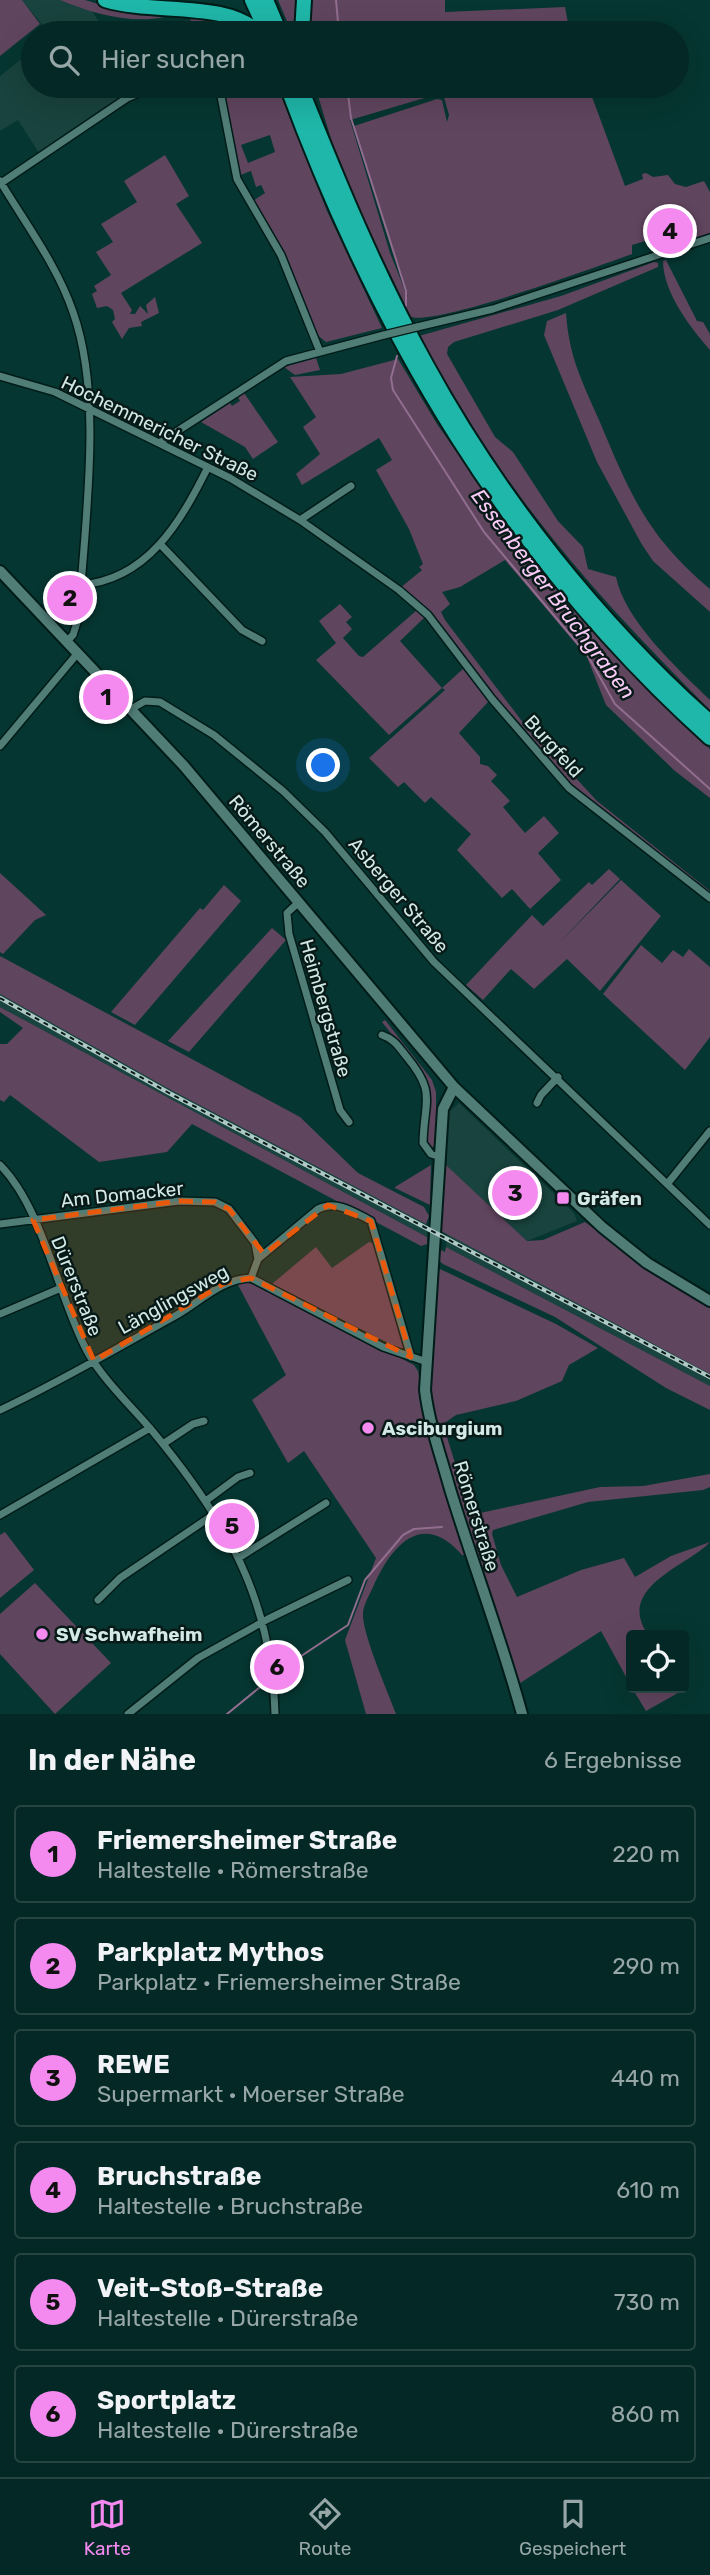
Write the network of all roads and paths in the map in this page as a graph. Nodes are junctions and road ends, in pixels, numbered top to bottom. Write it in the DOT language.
graph roads {
  1 [pos="105,0"];
  2 [pos="252,0"];
  3 [pos="266,0"];
  4 [pos="304,0"];
  5 [pos="247,21"];
  6 [pos="262,21"];
  7 [pos="275,21"];
  8 [pos="303,21"];
  9 [pos="127,98"];
  10 [pos="221,98"];
  11 [pos="292,98"];
  12 [pos="305,98"];
  13 [pos="313,98"];
  14 [pos="323,141"];
  15 [pos="1,182"];
  16 [pos="710,238"];
  17 [pos="320,352"];
  18 [pos="0,376"];
  19 [pos="90,409"];
  20 [pos="159,443"];
  21 [pos="208,467"];
  22 [pos="351,486"];
  23 [pos="300,520"];
  24 [pos="160,544"];
  25 [pos="0,571"];
  26 [pos="80,585"];
  27 [pos="399,590"];
  28 [pos="262,641"];
  29 [pos="66,642"];
  30 [pos="77,654"];
  31 [pos="131,709"];
  32 [pos="710,722"];
  33 [pos="710,738"];
  34 [pos="0,746"];
  35 [pos="710,898"];
  36 [pos="299,902"];
  37 [pos="382,1035"];
  38 [pos="558,1077"];
  39 [pos="454,1087"];
  40 [pos="537,1103"];
  41 [pos="349,1122"];
  42 [pos="710,1131"];
  43 [pos="441,1157"];
  44 [pos="0,1165"];
  45 [pos="668,1183"];
  46 [pos="33,1220"];
  47 [pos="0,1224"];
  48 [pos="710,1225"];
  49 [pos="258,1259"];
  50 [pos="251,1278"];
  51 [pos="61,1288"];
  52 [pos="710,1301"];
  53 [pos="0,1314"];
  54 [pos="411,1357"];
  55 [pos="424,1361"];
  56 [pos="94,1362"];
  57 [pos="0,1410"];
  58 [pos="204,1421"];
  59 [pos="150,1428"];
  60 [pos="163,1444"];
  61 [pos="250,1473"];
  62 [pos="207,1500"];
  63 [pos="326,1503"];
  64 [pos="216,1513"];
  65 [pos="0,1515"];
  66 [pos="240,1558"];
  67 [pos="348,1580"];
  68 [pos="98,1600"];
  69 [pos="263,1621"];
  70 [pos="128,1714"];
  71 [pos="275,1714"];
  72 [pos="522,1714"];
  1 -- 5 [label="highway"];
  2 -- 6 [label="highway"];
  3 -- 7 [label="highway"];
  4 -- 8 [label="highway"];
  9 -- 15 [label="street"];
  10 -- 17 [label="street"];
  11 -- 33 [label="highway"];
  12 -- 14 [label="highway"];
  13 -- 14 [label="highway"];
  14 -- 32 [label="highway"];
  15 -- 19 [label="street"];
  16 -- 17 [label="street, bridge"];
  17 -- 20 [label="street"];
  18 -- 19 [label="street, Hochemmericher Straße"];
  19 -- 20 [label="street, Hochemmericher Straße"];
  19 -- 26 [label="street"];
  20 -- 21 [label="street, Hochemmericher Straße"];
  21 -- 23 [label="street, Hochemmericher Straße"];
  21 -- 24 [label="street"];
  22 -- 23 [label="street"];
  23 -- 27 [label="street, Hochemmericher Straße"];
  24 -- 26 [label="street"];
  24 -- 28 [label="street"];
  25 -- 29 [label="street, Römerstraße"];
  26 -- 29 [label="street"];
  27 -- 35 [label="street, Burgfeld"];
  29 -- 30 [label="street, Römerstraße"];
  30 -- 31 [label="street, Römerstraße"];
  30 -- 34 [label="street"];
  31 -- 36 [label="street, Römerstraße"];
  31 -- 38 [label="street, Asberger Straße"];
  36 -- 39 [label="street, Römerstraße"];
  36 -- 41 [label="street, Heimbergstraße"];
  37 -- 43 [label="street"];
  38 -- 40 [label="street"];
  38 -- 45 [label="street, Asberger Straße"];
  39 -- 43 [label="street, Römerstraße"];
  39 -- 52 [label="street"];
  42 -- 45 [label="street"];
  43 -- 55 [label="street, Römerstraße"];
  44 -- 46 [label="street, Dürerstraße"];
  45 -- 48 [label="street, Asberger Straße"];
  46 -- 47 [label="street, Am Domacker"];
  46 -- 49 [label="street, Am Domacker"];
  46 -- 51 [label="street, Dürerstraße"];
  49 -- 50 [label="street, Länglingsweg"];
  49 -- 54 [label="street"];
  50 -- 54 [label="street, Länglingsweg"];
  50 -- 56 [label="street, Länglingsweg"];
  51 -- 53 [label="street"];
  51 -- 56 [label="street, Dürerstraße"];
  54 -- 55 [label="street, Länglingsweg"];
  55 -- 72 [label="street, Römerstraße"];
  56 -- 57 [label="street, Länglingsweg"];
  56 -- 59 [label="street, Dürerstraße"];
  58 -- 60 [label="street"];
  59 -- 60 [label="street, Dürerstraße"];
  59 -- 65 [label="street"];
  60 -- 62 [label="street, Dürerstraße"];
  61 -- 62 [label="street"];
  62 -- 64 [label="street, Dürerstraße"];
  63 -- 66 [label="street"];
  64 -- 66 [label="street, Dürerstraße"];
  64 -- 68 [label="street"];
  66 -- 69 [label="street, Dürerstraße"];
  67 -- 69 [label="street"];
  69 -- 70 [label="street"];
  69 -- 71 [label="street, Dürerstraße"];
}
